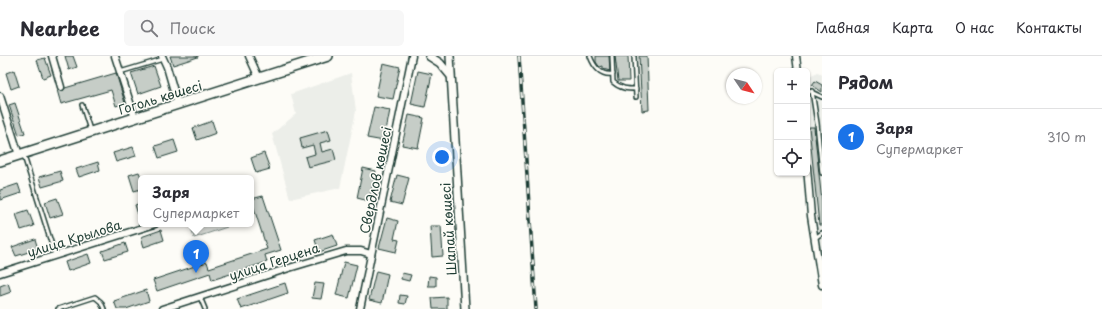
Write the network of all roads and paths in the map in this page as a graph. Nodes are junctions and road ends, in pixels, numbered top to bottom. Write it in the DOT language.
graph roads {
  1 [pos="52,56"];
  2 [pos="115,56"];
  3 [pos="249,56"];
  4 [pos="328,56"];
  5 [pos="412,56"];
  6 [pos="429,56"];
  7 [pos="450,56"];
  8 [pos="590,56"];
  9 [pos="612,56"];
  10 [pos="634,56"];
  11 [pos="796,56"];
  12 [pos="162,57"];
  13 [pos="303,60"];
  14 [pos="798,68"];
  15 [pos="120,72"];
  16 [pos="613,74"];
  17 [pos="450,75"];
  18 [pos="259,78"];
  19 [pos="61,87"];
  20 [pos="636,89"];
  21 [pos="812,91"];
  22 [pos="0,96"];
  23 [pos="636,97"];
  24 [pos="822,97"];
  25 [pos="82,105"];
  26 [pos="178,105"];
  27 [pos="135,118"];
  28 [pos="822,122"];
  29 [pos="817,123"];
  30 [pos="90,132"];
  31 [pos="820,143"];
  32 [pos="21,155"];
  33 [pos="0,162"];
  34 [pos="821,163"];
  35 [pos="822,173"];
  36 [pos="808,176"];
  37 [pos="146,227"];
  38 [pos="822,233"];
  39 [pos="814,238"];
  40 [pos="371,254"];
  41 [pos="55,256"];
  42 [pos="820,262"];
  43 [pos="0,273"];
  44 [pos="822,285"];
  45 [pos="200,297"];
  46 [pos="58,309"];
  47 [pos="104,309"];
  48 [pos="162,309"];
  49 [pos="205,309"];
  50 [pos="360,309"];
  51 [pos="465,309"];
  1 -- 19 [label="street"];
  2 -- 15 [label="street"];
  3 -- 18 [label="street"];
  4 -- 13 [label="main road, Гоголь көшесі"];
  5 -- 40 [label="street, Свердлов көшесі"];
  6 -- 17 [label="street"];
  7 -- 17 [label="street, Шапай көшесі"];
  8 -- 16 [label="lane"];
  9 -- 16 [label="lane"];
  10 -- 20 [label="lane"];
  11 -- 14 [label="street"];
  12 -- 15 [label="lane"];
  12 -- 26 [label="street"];
  13 -- 18 [label="main road, Гоголь көшесі"];
  15 -- 27 [label="street"];
  16 -- 20 [label="lane"];
  17 -- 51 [label="street, Шапай көшесі"];
  18 -- 26 [label="main road, Гоголь көшесі"];
  20 -- 23 [label="lane"];
  21 -- 24 [label="lane"];
  21 -- 29 [label="lane"];
  22 -- 32 [label="street"];
  25 -- 30 [label="lane"];
  26 -- 27 [label="main road, Гоголь көшесі"];
  27 -- 30 [label="main road, Гоголь көшесі"];
  28 -- 29 [label="lane"];
  29 -- 31 [label="lane"];
  30 -- 32 [label="main road, Гоголь көшесі"];
  31 -- 34 [label="lane"];
  32 -- 33 [label="main road, Гоголь көшесі"];
  32 -- 41 [label="lane"];
  34 -- 35 [label="lane"];
  36 -- 39 [label="street"];
  37 -- 41 [label="street, улица Крылова"];
  38 -- 39 [label="lane"];
  39 -- 42 [label="street"];
  40 -- 45 [label="street, улица Герцена"];
  40 -- 50 [label="street, Свердлов көшесі"];
  41 -- 43 [label="street, улица Крылова"];
  42 -- 44 [label="street"];
  45 -- 48 [label="street, улица Герцена"];
  45 -- 49 [label="lane"];
  46 -- 47 [label="lane"];
}
